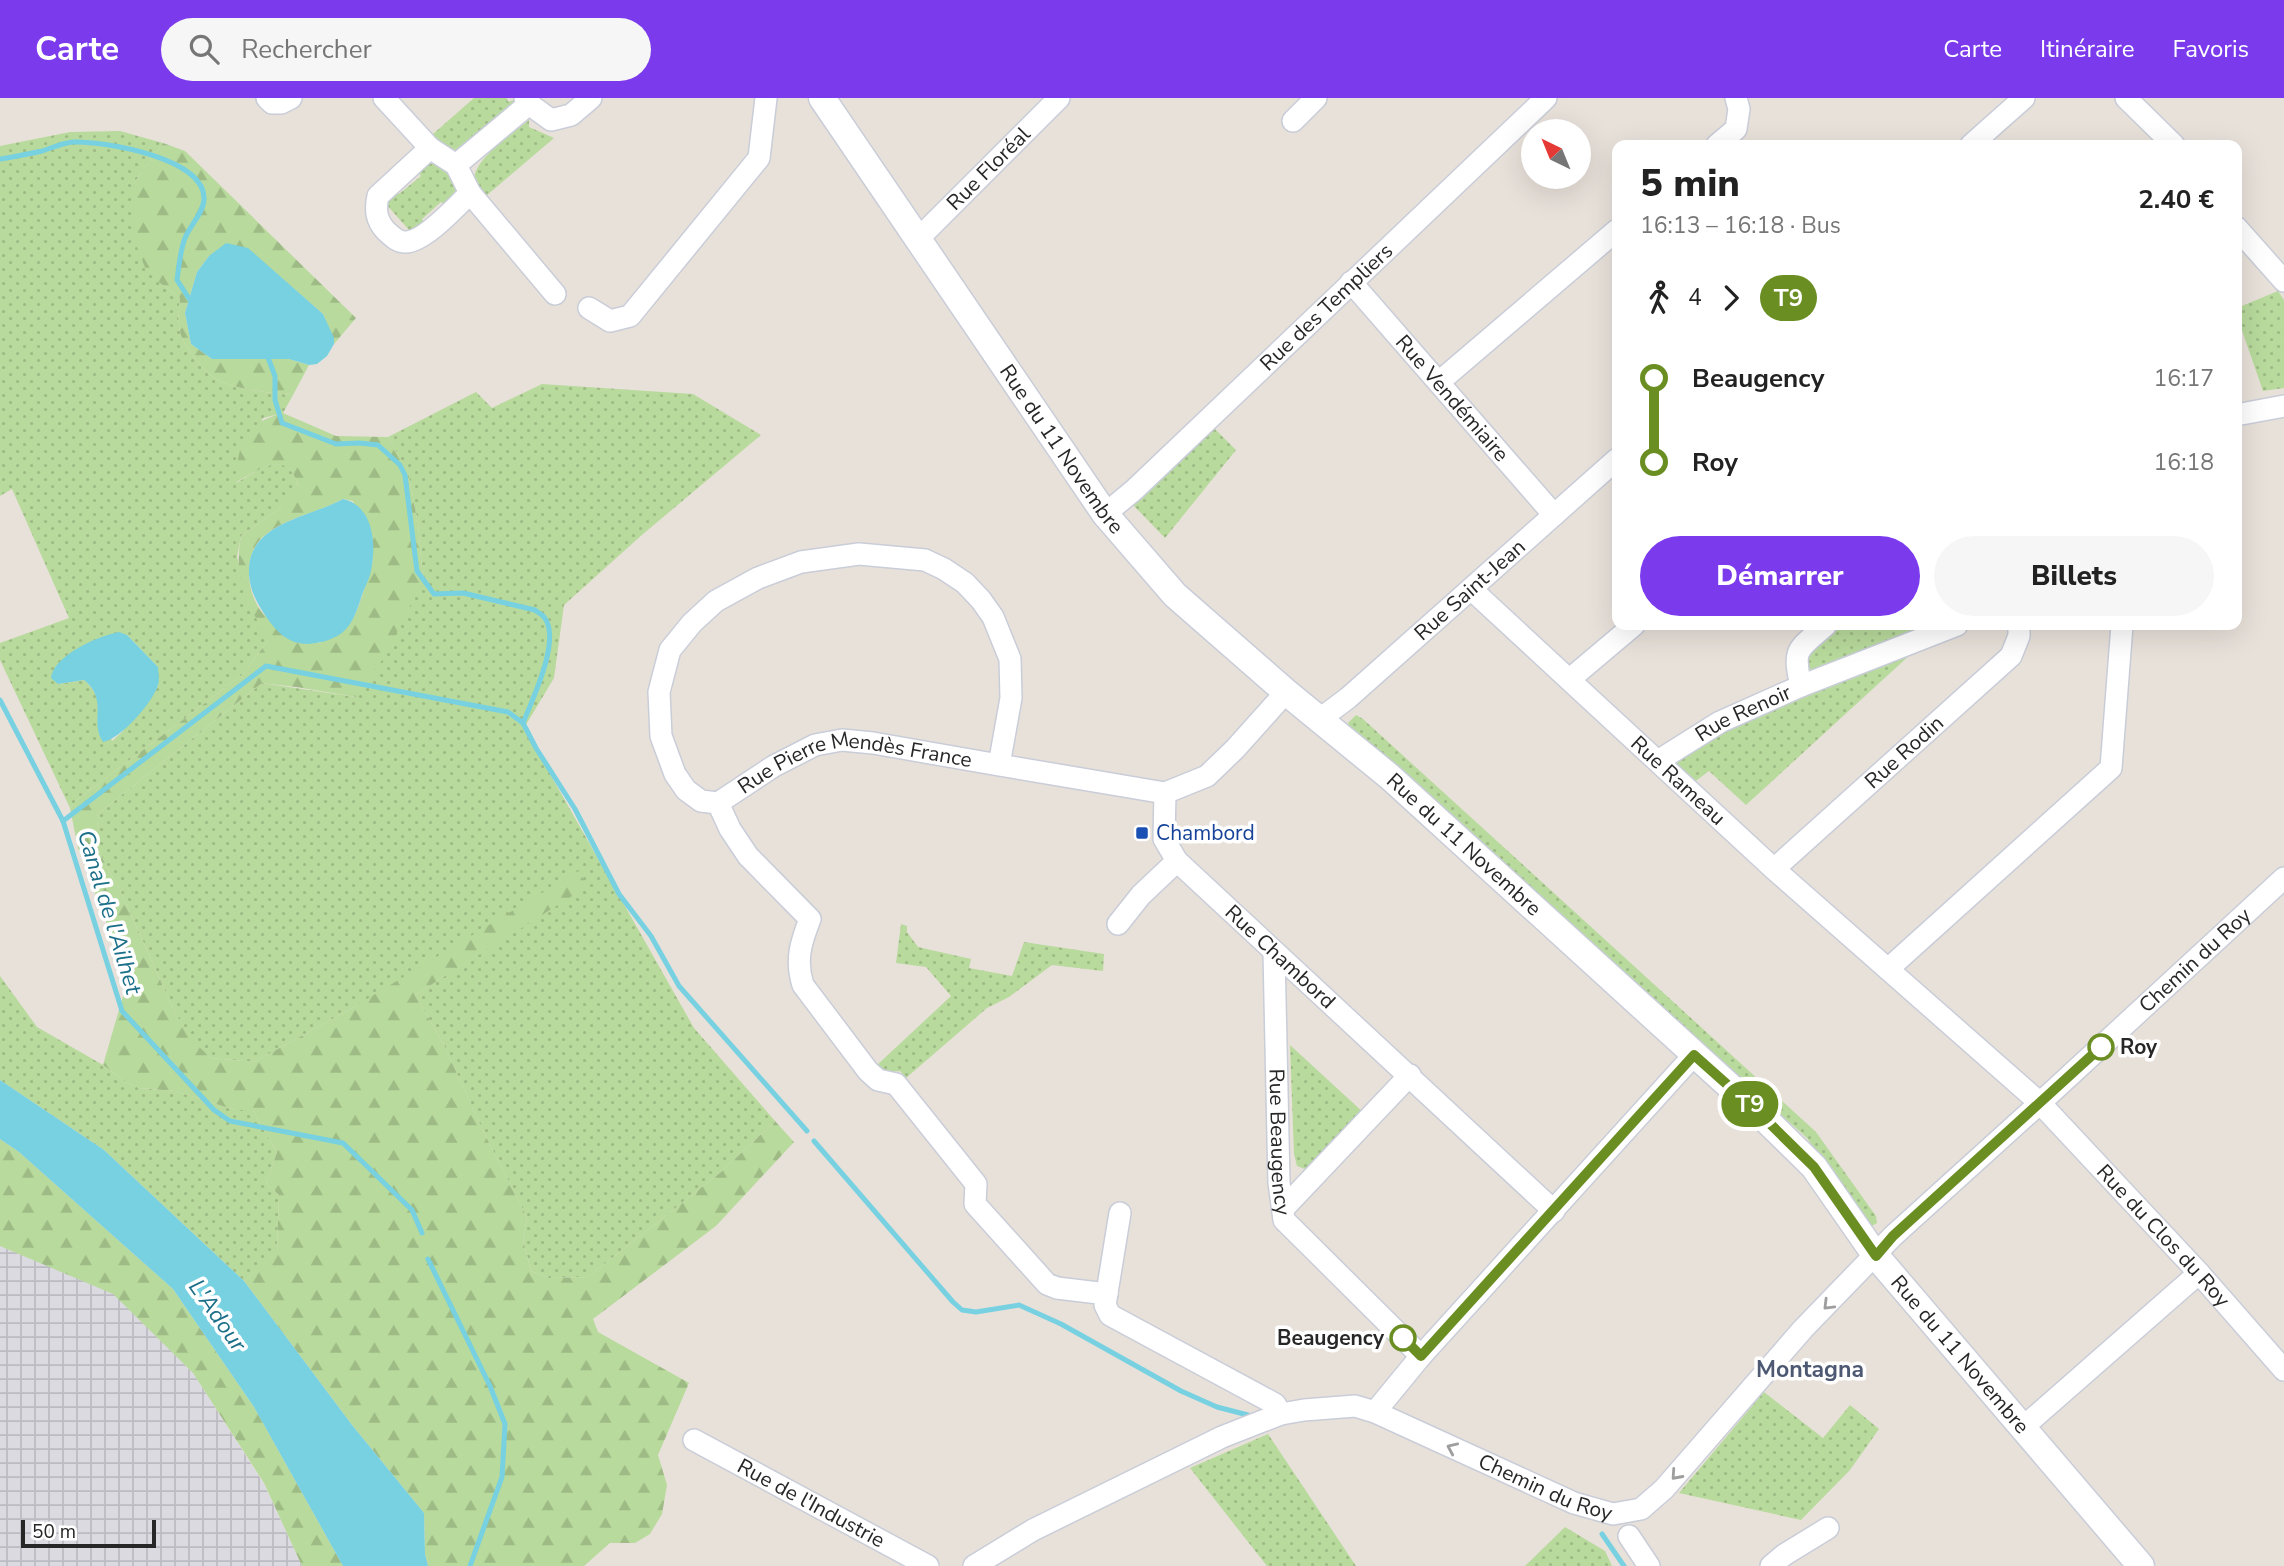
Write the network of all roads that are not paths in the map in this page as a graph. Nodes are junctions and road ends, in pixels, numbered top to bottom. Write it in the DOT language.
graph roads {
  1 [pos="267,98"];
  2 [pos="291,98"];
  3 [pos="384,98"];
  4 [pos="591,98"];
  5 [pos="766,98"];
  6 [pos="822,98"];
  7 [pos="1059,98"];
  8 [pos="1316,98"];
  9 [pos="1546,98"];
  10 [pos="1736,98"];
  11 [pos="2024,98"];
  12 [pos="2126,98"];
  13 [pos="527,101"];
  14 [pos="2148,108"];
  15 [pos="1293,121"];
  16 [pos="1723,140"];
  17 [pos="1977,140"];
  18 [pos="2170,140"];
  19 [pos="430,148"];
  20 [pos="456,165"];
  21 [pos="470,192"];
  22 [pos="1612,234"];
  23 [pos="2242,234"];
  24 [pos="916,237"];
  25 [pos="2284,281"];
  26 [pos="1351,282"];
  27 [pos="555,293"];
  28 [pos="589,308"];
  29 [pos="1438,382"];
  30 [pos="2284,406"];
  31 [pos="2242,414"];
  32 [pos="1612,463"];
  33 [pos="1105,514"];
  34 [pos="1554,515"];
  35 [pos="1471,589"];
  36 [pos="1628,630"];
  37 [pos="1820,630"];
  38 [pos="1944,630"];
  39 [pos="2019,630"];
  40 [pos="2122,630"];
  41 [pos="1570,679"];
  42 [pos="1801,687"];
  43 [pos="1286,692"];
  44 [pos="1320,719"];
  45 [pos="1658,761"];
  46 [pos="999,765"];
  47 [pos="1165,793"];
  48 [pos="718,803"];
  49 [pos="1177,861"];
  50 [pos="1774,869"];
  51 [pos="2284,878"];
  52 [pos="1118,925"];
  53 [pos="1274,953"];
  54 [pos="1888,969"];
  55 [pos="1694,1055"];
  56 [pos="1410,1075"];
  57 [pos="2040,1103"];
  58 [pos="1283,1209"];
  59 [pos="1555,1211"];
  60 [pos="1120,1213"];
  61 [pos="1876,1256"];
  62 [pos="2199,1273"];
  63 [pos="1107,1294"];
  64 [pos="1421,1356"];
  65 [pos="2284,1370"];
  66 [pos="1375,1412"];
  67 [pos="1281,1414"];
  68 [pos="2021,1429"];
  69 [pos="694,1440"];
  70 [pos="1828,1528"];
  71 [pos="1629,1536"];
  72 [pos="928,1566"];
  73 [pos="974,1566"];
  74 [pos="1649,1566"];
  75 [pos="1772,1566"];
  76 [pos="2141,1566"];
  1 -- 2 [label="street"];
  3 -- 19 [label="street"];
  4 -- 13 [label="street"];
  5 -- 28 [label="street"];
  6 -- 24 [label="street, Rue du 11 Novembre"];
  7 -- 24 [label="street, Rue Floréal"];
  8 -- 15 [label="street"];
  9 -- 26 [label="street, Rue des Templiers"];
  10 -- 16 [label="street"];
  11 -- 17 [label="street"];
  12 -- 14 [label="street"];
  13 -- 20 [label="street"];
  14 -- 18 [label="street"];
  19 -- 20 [label="street"];
  19 -- 21 [label="street"];
  20 -- 21 [label="street"];
  21 -- 27 [label="street"];
  22 -- 29 [label="street"];
  23 -- 25 [label="street"];
  24 -- 33 [label="street, Rue du 11 Novembre"];
  26 -- 29 [label="street, Rue Vendémiaire"];
  26 -- 33 [label="street, Rue des Templiers"];
  29 -- 34 [label="street, Rue Vendémiaire"];
  30 -- 31 [label="street"];
  32 -- 34 [label="street, Rue Saint-Jean"];
  33 -- 43 [label="street, Rue du 11 Novembre"];
  34 -- 35 [label="street, Rue Saint-Jean"];
  35 -- 41 [label="street, Rue Rameau"];
  35 -- 44 [label="street, Rue Saint-Jean"];
  36 -- 41 [label="street"];
  37 -- 42 [label="street, Rue Renoir"];
  38 -- 42 [label="street"];
  39 -- 50 [label="street, Rue Rodin"];
  40 -- 54 [label="street"];
  41 -- 45 [label="street, Rue Rameau"];
  42 -- 45 [label="street, Rue Renoir"];
  43 -- 44 [label="street, Rue du 11 Novembre"];
  43 -- 47 [label="street"];
  44 -- 55 [label="street, Rue du 11 Novembre"];
  45 -- 50 [label="street, Rue Rameau"];
  46 -- 47 [label="street, Rue Pierre Mendès France"];
  46 -- 48 [label="street, Rue Pierre Mendès France"];
  46 -- 48 [label="street, Rue Pierre Mendès France"];
  47 -- 49 [label="street, Rue Chambord"];
  48 -- 63 [label="street, Rue Pierre Mendès France"];
  49 -- 52 [label="street"];
  49 -- 53 [label="street, Rue Chambord"];
  50 -- 54 [label="street, Rue Rameau"];
  51 -- 57 [label="street, Chemin du Roy"];
  53 -- 56 [label="street, Rue Chambord"];
  53 -- 58 [label="street, Rue Beaugency"];
  54 -- 57 [label="street, Rue Rameau"];
  55 -- 59 [label="street"];
  55 -- 61 [label="street, Rue du 11 Novembre"];
  56 -- 58 [label="street"];
  56 -- 59 [label="street, Rue Chambord"];
  57 -- 61 [label="street, Chemin du Roy"];
  57 -- 62 [label="street, Rue du Clos du Roy"];
  58 -- 64 [label="street, Rue Beaugency"];
  59 -- 64 [label="street"];
  60 -- 63 [label="street"];
  61 -- 66 [label="street, Chemin du Roy, one-way"];
  61 -- 68 [label="street, Rue du 11 Novembre"];
  62 -- 65 [label="street, Rue du Clos du Roy"];
  62 -- 68 [label="street"];
  63 -- 67 [label="street"];
  64 -- 66 [label="street"];
  66 -- 67 [label="street, Chemin du Roy"];
  67 -- 73 [label="street, Chemin du Roy"];
  68 -- 76 [label="street, Rue du 11 Novembre"];
  69 -- 72 [label="street, Rue de l'Industrie"];
  70 -- 75 [label="street"];
  71 -- 74 [label="street"];
}
